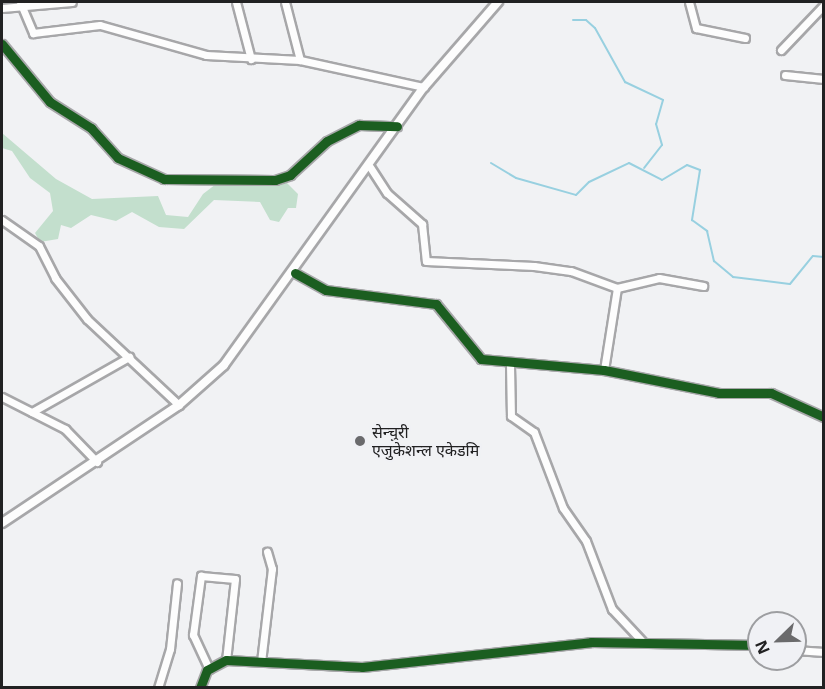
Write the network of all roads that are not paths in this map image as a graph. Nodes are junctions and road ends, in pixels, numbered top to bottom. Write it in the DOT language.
graph roads {
  1 [pos="72,2"];
  2 [pos="236,2"];
  3 [pos="285,2"];
  4 [pos="498,2"];
  5 [pos="688,2"];
  6 [pos="21,4"];
  7 [pos="824,5"];
  8 [pos="2,8"];
  9 [pos="745,38"];
  10 [pos="2,44"];
  11 [pos="781,50"];
  12 [pos="251,59"];
  13 [pos="300,60"];
  14 [pos="785,75"];
  15 [pos="824,79"];
  16 [pos="424,87"];
  17 [pos="397,126"];
  18 [pos="370,167"];
  19 [pos="2,220"];
  20 [pos="295,273"];
  21 [pos="703,286"];
  22 [pos="617,288"];
  23 [pos="129,357"];
  24 [pos="510,365"];
  25 [pos="604,370"];
  26 [pos="2,397"];
  27 [pos="179,405"];
  28 [pos="32,412"];
  29 [pos="824,417"];
  30 [pos="97,462"];
  31 [pos="2,523"];
  32 [pos="267,552"];
  33 [pos="177,583"];
  34 [pos="642,641"];
  35 [pos="747,645"];
  36 [pos="807,651"];
  37 [pos="824,652"];
  38 [pos="226,660"];
  39 [pos="261,662"];
  40 [pos="209,669"];
  41 [pos="158,687"];
  42 [pos="200,687"];
  1 -- 6 [label="street"];
  2 -- 12 [label="street"];
  3 -- 13 [label="street"];
  4 -- 16 [label="main road"];
  5 -- 9 [label="street"];
  6 -- 8 [label="street"];
  6 -- 12 [label="street"];
  7 -- 11 [label="street"];
  10 -- 17 [label="street"];
  12 -- 13 [label="street"];
  13 -- 16 [label="street"];
  14 -- 15 [label="street"];
  16 -- 17 [label="main road"];
  17 -- 18 [label="main road"];
  18 -- 20 [label="main road"];
  18 -- 22 [label="street"];
  19 -- 23 [label="street"];
  20 -- 24 [label="street"];
  20 -- 27 [label="main road"];
  21 -- 22 [label="street"];
  22 -- 25 [label="street"];
  23 -- 27 [label="street"];
  23 -- 28 [label="street"];
  24 -- 25 [label="street"];
  24 -- 34 [label="street"];
  25 -- 29 [label="street"];
  26 -- 28 [label="street"];
  27 -- 30 [label="main road"];
  28 -- 30 [label="street"];
  30 -- 31 [label="main road"];
  32 -- 39 [label="street"];
  33 -- 41 [label="street"];
  34 -- 35 [label="street"];
  34 -- 39 [label="street"];
  36 -- 37 [label="street"];
  38 -- 39 [label="street"];
  38 -- 40 [label="street"];
  38 -- 40 [label="street"];
  40 -- 42 [label="street"];
}
